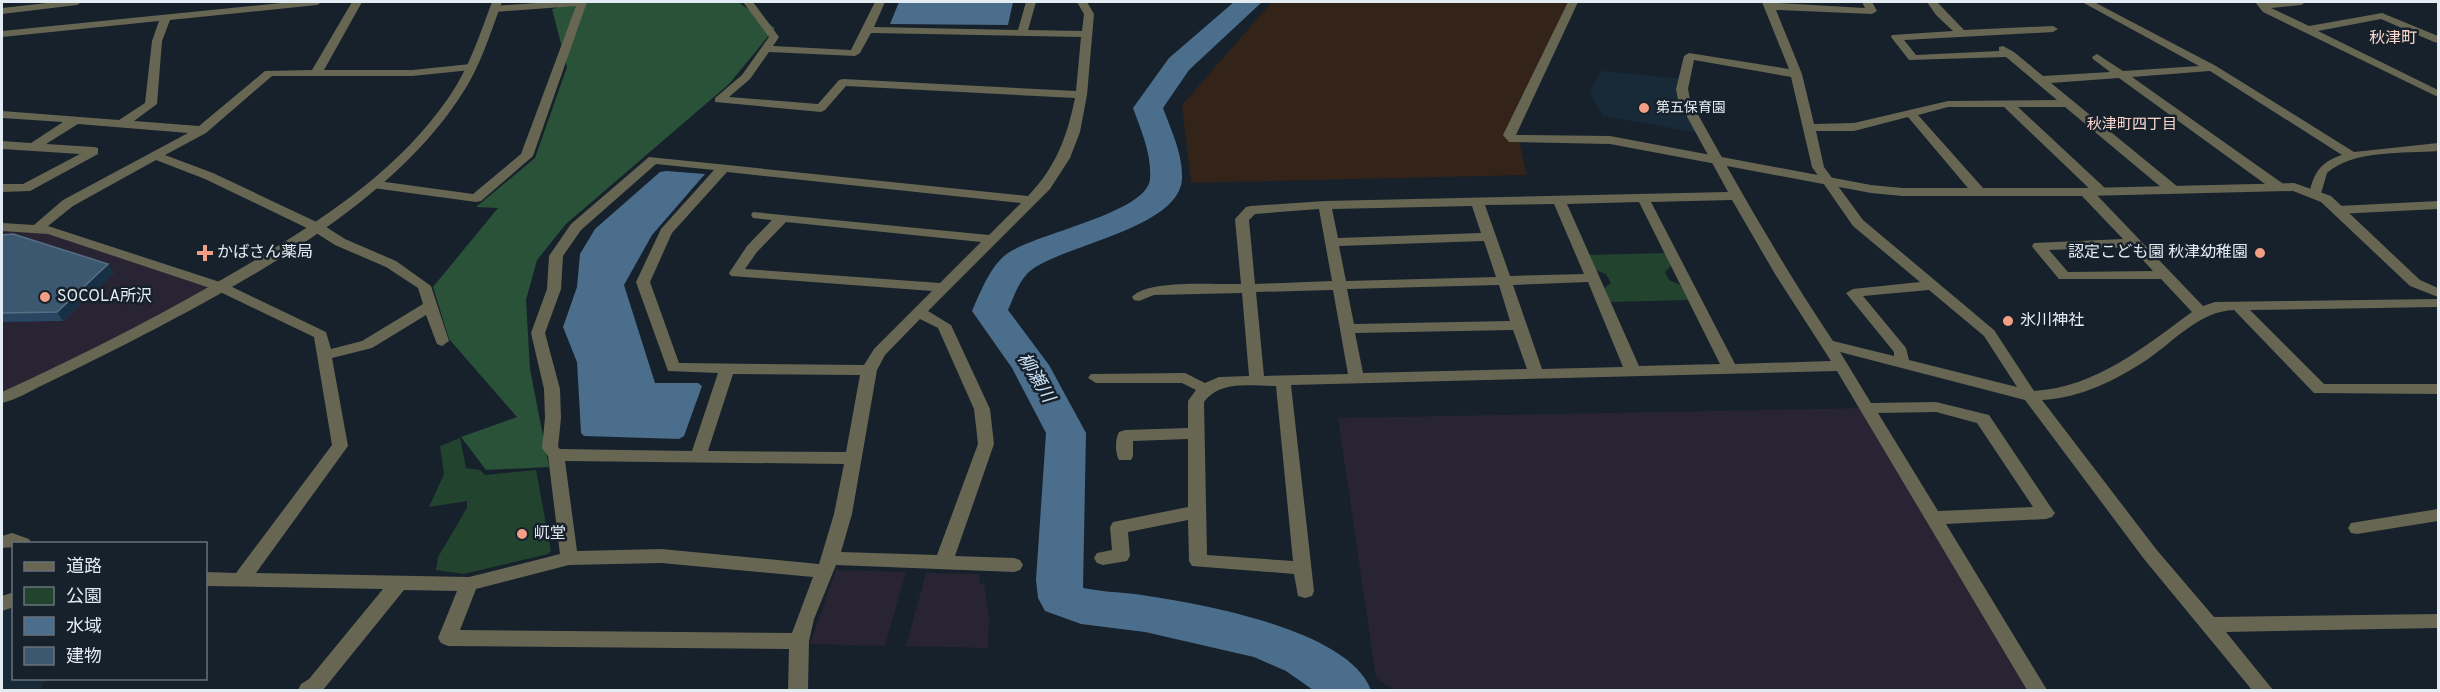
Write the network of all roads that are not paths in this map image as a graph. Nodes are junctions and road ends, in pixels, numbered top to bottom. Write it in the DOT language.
graph roads {
  1 [pos="77,2"];
  2 [pos="221,2"];
  3 [pos="317,2"];
  4 [pos="357,2"];
  5 [pos="748,2"];
  6 [pos="880,2"];
  7 [pos="1031,2"];
  8 [pos="1082,2"];
  9 [pos="1573,2"];
  10 [pos="1867,2"];
  11 [pos="1932,2"];
  12 [pos="2087,2"];
  13 [pos="2301,2"];
  14 [pos="1768,4"];
  15 [pos="2261,4"];
  16 [pos="496,5"];
  17 [pos="2,11"];
  18 [pos="213,12"];
  19 [pos="2344,15"];
  20 [pos="166,17"];
  21 [pos="2356,21"];
  22 [pos="2053,29"];
  23 [pos="867,30"];
  24 [pos="2307,30"];
  25 [pos="1022,33"];
  26 [pos="2,34"];
  27 [pos="1087,34"];
  28 [pos="1985,34"];
  29 [pos="1963,35"];
  30 [pos="2436,37"];
  31 [pos="767,49"];
  32 [pos="2010,54"];
  33 [pos="2097,57"];
  34 [pos="471,67"];
  35 [pos="2212,68"];
  36 [pos="316,73"];
  37 [pos="1796,74"];
  38 [pos="2122,74"];
  39 [pos="2040,80"];
  40 [pos="2439,94"];
  41 [pos="1081,95"];
  42 [pos="2068,103"];
  43 [pos="2008,104"];
  44 [pos="2,114"];
  45 [pos="1911,114"];
  46 [pos="75,120"];
  47 [pos="121,124"];
  48 [pos="1808,128"];
  49 [pos="202,130"];
  50 [pos="2,145"];
  51 [pos="33,147"];
  52 [pos="2439,147"];
  53 [pos="156,156"];
  54 [pos="2351,156"];
  55 [pos="1717,162"];
  56 [pos="724,167"];
  57 [pos="1826,181"];
  58 [pos="378,185"];
  59 [pos="2277,186"];
  60 [pos="2,188"];
  61 [pos="2173,190"];
  62 [pos="1978,192"];
  63 [pos="2086,192"];
  64 [pos="2101,192"];
  65 [pos="2315,194"];
  66 [pos="1736,196"];
  67 [pos="1643,198"];
  68 [pos="1031,200"];
  69 [pos="1559,200"];
  70 [pos="1477,201"];
  71 [pos="1325,205"];
  72 [pos="2439,205"];
  73 [pos="2338,210"];
  74 [pos="758,215"];
  75 [pos="782,218"];
  76 [pos="2,227"];
  77 [pos="39,227"];
  78 [pos="318,228"];
  79 [pos="1489,237"];
  80 [pos="993,239"];
  81 [pos="1331,242"];
  82 [pos="2134,243"];
  83 [pos="2165,275"];
  84 [pos="1592,278"];
  85 [pos="1504,281"];
  86 [pos="1339,284"];
  87 [pos="1931,285"];
  88 [pos="221,287"];
  89 [pos="942,287"];
  90 [pos="1249,287"];
  91 [pos="2439,293"];
  92 [pos="1139,297"];
  93 [pos="2438,303"];
  94 [pos="430,306"];
  95 [pos="2238,306"];
  96 [pos="918,312"];
  97 [pos="2201,313"];
  98 [pos="1519,326"];
  99 [pos="1347,329"];
  100 [pos="442,341"];
  101 [pos="1828,344"];
  102 [pos="324,355"];
  103 [pos="1902,363"];
  104 [pos="1841,366"];
  105 [pos="727,368"];
  106 [pos="869,369"];
  107 [pos="1730,369"];
  108 [pos="1633,371"];
  109 [pos="1536,374"];
  110 [pos="1096,378"];
  111 [pos="1356,378"];
  112 [pos="1283,380"];
  113 [pos="1257,381"];
  114 [pos="1205,389"];
  115 [pos="2439,389"];
  116 [pos="2031,396"];
  117 [pos="2,398"];
  118 [pos="1867,408"];
  119 [pos="1196,433"];
  120 [pos="556,455"];
  121 [pos="698,456"];
  122 [pos="1125,456"];
  123 [pos="853,458"];
  124 [pos="1197,512"];
  125 [pos="2439,515"];
  126 [pos="1933,518"];
  127 [pos="2357,528"];
  128 [pos="2,542"];
  129 [pos="19,542"];
  130 [pos="569,558"];
  131 [pos="1103,558"];
  132 [pos="944,562"];
  133 [pos="828,564"];
  134 [pos="1014,565"];
  135 [pos="1302,568"];
  136 [pos="207,579"];
  137 [pos="241,579"];
  138 [pos="399,583"];
  139 [pos="469,584"];
  140 [pos="1305,591"];
  141 [pos="2439,621"];
  142 [pos="2208,625"];
  143 [pos="799,641"];
  144 [pos="308,690"];
  145 [pos="798,690"];
  146 [pos="2037,690"];
  147 [pos="2263,690"];
  1 -- 17 [label="street"];
  2 -- 18 [label="street"];
  3 -- 18 [label="street"];
  4 -- 36 [label="street"];
  5 -- 31 [label="street"];
  6 -- 23 [label="street"];
  7 -- 25 [label="street"];
  8 -- 27 [label="street"];
  9 -- 55 [label="street"];
  10 -- 14 [label="street"];
  11 -- 29 [label="street"];
  12 -- 35 [label="street"];
  13 -- 15 [label="street"];
  14 -- 37 [label="street"];
  15 -- 24 [label="street"];
  16 -- 34 [label="street"];
  16 -- 58 [label="street"];
  18 -- 20 [label="street"];
  19 -- 21 [label="street"];
  20 -- 26 [label="street"];
  20 -- 47 [label="street"];
  21 -- 24 [label="street"];
  21 -- 30 [label="street"];
  22 -- 28 [label="street"];
  23 -- 25 [label="street"];
  23 -- 31 [label="street"];
  24 -- 40 [label="street"];
  25 -- 27 [label="street"];
  27 -- 41 [label="street"];
  28 -- 29 [label="street"];
  28 -- 32 [label="street"];
  29 -- 32 [label="street"];
  31 -- 41 [label="street"];
  32 -- 39 [label="street"];
  33 -- 38 [label="street"];
  34 -- 36 [label="street"];
  34 -- 58 [label="street"];
  35 -- 38 [label="street"];
  35 -- 54 [label="street"];
  36 -- 49 [label="street"];
  37 -- 48 [label="street"];
  37 -- 55 [label="street"];
  38 -- 39 [label="street"];
  38 -- 59 [label="street"];
  39 -- 42 [label="street"];
  41 -- 68 [label="street"];
  42 -- 43 [label="street"];
  42 -- 61 [label="street"];
  43 -- 45 [label="street"];
  43 -- 64 [label="street"];
  44 -- 46 [label="street"];
  45 -- 48 [label="street"];
  45 -- 62 [label="street"];
  46 -- 47 [label="street"];
  46 -- 51 [label="street"];
  47 -- 49 [label="street"];
  48 -- 57 [label="street"];
  49 -- 53 [label="street"];
  50 -- 51 [label="street"];
  51 -- 60 [label="street"];
  52 -- 54 [label="street"];
  53 -- 77 [label="street"];
  53 -- 78 [label="street"];
  54 -- 65 [label="street"];
  55 -- 57 [label="street"];
  55 -- 66 [label="street"];
  56 -- 68 [label="street"];
  56 -- 105 [label="street"];
  56 -- 120 [label="street"];
  57 -- 62 [label="street"];
  57 -- 87 [label="street"];
  58 -- 78 [label="street"];
  59 -- 61 [label="street"];
  59 -- 65 [label="street"];
  61 -- 64 [label="street"];
  62 -- 63 [label="street"];
  63 -- 64 [label="street"];
  63 -- 82 [label="street"];
  65 -- 73 [label="street"];
  66 -- 67 [label="street"];
  66 -- 101 [label="street"];
  67 -- 69 [label="street"];
  67 -- 107 [label="street"];
  68 -- 80 [label="street"];
  69 -- 70 [label="street"];
  69 -- 84 [label="street"];
  70 -- 71 [label="street"];
  70 -- 79 [label="street"];
  71 -- 81 [label="street"];
  71 -- 90 [label="street"];
  72 -- 73 [label="street"];
  73 -- 91 [label="street"];
  74 -- 75 [label="street"];
  75 -- 80 [label="street"];
  75 -- 89 [label="street"];
  76 -- 77 [label="street"];
  77 -- 88 [label="street"];
  78 -- 88 [label="street"];
  78 -- 94 [label="street"];
  79 -- 81 [label="street"];
  79 -- 85 [label="street"];
  80 -- 89 [label="street"];
  81 -- 86 [label="street"];
  82 -- 83 [label="street"];
  82 -- 83 [label="street"];
  83 -- 97 [label="street"];
  84 -- 85 [label="street"];
  84 -- 108 [label="street"];
  85 -- 86 [label="street"];
  85 -- 98 [label="street"];
  86 -- 90 [label="street"];
  86 -- 99 [label="street"];
  87 -- 103 [label="street"];
  87 -- 116 [label="street"];
  88 -- 102 [label="street"];
  88 -- 117 [label="street"];
  89 -- 96 [label="street"];
  90 -- 92 [label="street"];
  90 -- 113 [label="street"];
  93 -- 95 [label="street"];
  94 -- 100 [label="street"];
  94 -- 102 [label="street"];
  95 -- 97 [label="street"];
  95 -- 115 [label="street"];
  96 -- 106 [label="street"];
  96 -- 132 [label="street"];
  97 -- 116 [label="street"];
  98 -- 99 [label="street"];
  98 -- 109 [label="street"];
  99 -- 111 [label="street"];
  101 -- 103 [label="street"];
  101 -- 104 [label="street"];
  102 -- 137 [label="street"];
  103 -- 116 [label="street"];
  104 -- 107 [label="street"];
  104 -- 118 [label="street"];
  105 -- 106 [label="street"];
  105 -- 121 [label="street"];
  106 -- 123 [label="street"];
  107 -- 108 [label="street"];
  108 -- 109 [label="street"];
  109 -- 111 [label="street"];
  110 -- 114 [label="street"];
  111 -- 112 [label="street"];
  112 -- 113 [label="street"];
  112 -- 135 [label="street"];
  113 -- 114 [label="street"];
  114 -- 119 [label="street"];
  116 -- 142 [label="street"];
  118 -- 126 [label="street"];
  118 -- 126 [label="street"];
  119 -- 122 [label="street"];
  119 -- 124 [label="street"];
  120 -- 121 [label="street"];
  120 -- 130 [label="street"];
  121 -- 123 [label="street"];
  123 -- 133 [label="street"];
  124 -- 131 [label="street"];
  124 -- 135 [label="street"];
  125 -- 127 [label="street"];
  126 -- 146 [label="street"];
  128 -- 129 [label="street"];
  130 -- 133 [label="street"];
  130 -- 139 [label="street"];
  132 -- 133 [label="street"];
  132 -- 134 [label="street"];
  133 -- 143 [label="street"];
  135 -- 140 [label="street"];
  136 -- 137 [label="street"];
  137 -- 138 [label="street"];
  138 -- 139 [label="street"];
  138 -- 144 [label="street"];
  139 -- 143 [label="street"];
  141 -- 142 [label="street"];
  142 -- 147 [label="street"];
  143 -- 145 [label="street"];
}
